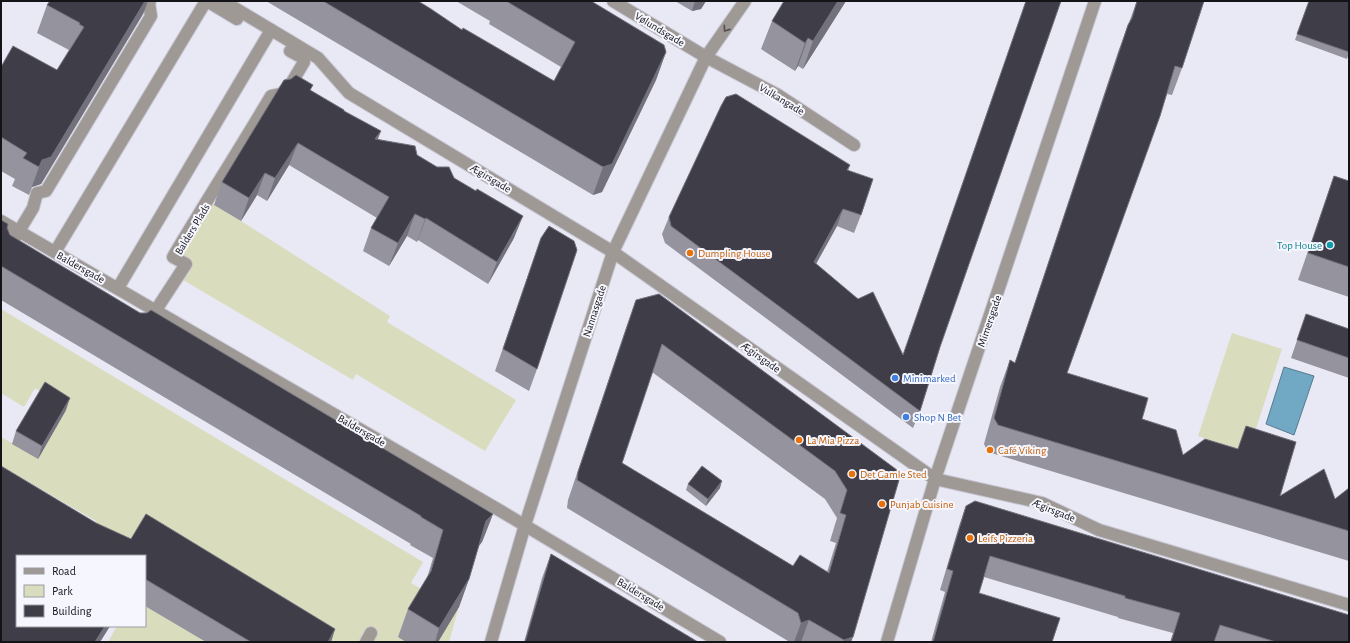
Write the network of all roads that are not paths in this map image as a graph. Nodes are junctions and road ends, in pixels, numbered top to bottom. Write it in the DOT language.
graph roads {
  1 [pos="150,1"];
  2 [pos="206,1"];
  3 [pos="223,1"];
  4 [pos="613,1"];
  5 [pos="746,1"];
  6 [pos="1095,1"];
  7 [pos="269,33"];
  8 [pos="706,57"];
  9 [pos="854,145"];
  10 [pos="1,221"];
  11 [pos="19,231"];
  12 [pos="55,252"];
  13 [pos="613,252"];
  14 [pos="11,260"];
  15 [pos="118,288"];
  16 [pos="156,310"];
  17 [pos="134,334"];
  18 [pos="935,480"];
  19 [pos="525,525"];
  20 [pos="1349,605"];
  21 [pos="491,642"];
  22 [pos="720,642"];
  23 [pos="887,642"];
  1 -- 11 [label="street"];
  2 -- 7 [label="street, Balders Plads"];
  2 -- 12 [label="street, Balders Plads"];
  3 -- 7 [label="street, Ægirsgade"];
  4 -- 8 [label="street, Vølundsgade"];
  5 -- 8 [label="street, Nannasgade, one-way"];
  6 -- 18 [label="street, Mimersgade"];
  7 -- 13 [label="street, Ægirsgade"];
  7 -- 15 [label="street"];
  7 -- 16 [label="street, Balders Plads"];
  8 -- 9 [label="street, Vulkangade"];
  8 -- 13 [label="street, Nannasgade"];
  10 -- 11 [label="street, Baldersgade"];
  11 -- 12 [label="street, Baldersgade"];
  11 -- 14 [label="street"];
  12 -- 15 [label="street, Baldersgade"];
  13 -- 18 [label="street, Ægirsgade"];
  13 -- 19 [label="street, Nannasgade"];
  15 -- 16 [label="street, Baldersgade"];
  16 -- 17 [label="street, Balders Plads"];
  16 -- 19 [label="street, Baldersgade"];
  18 -- 20 [label="street, Ægirsgade"];
  18 -- 23 [label="street, Mimersgade"];
  19 -- 21 [label="street, Nannasgade"];
  19 -- 22 [label="street, Baldersgade"];
}
